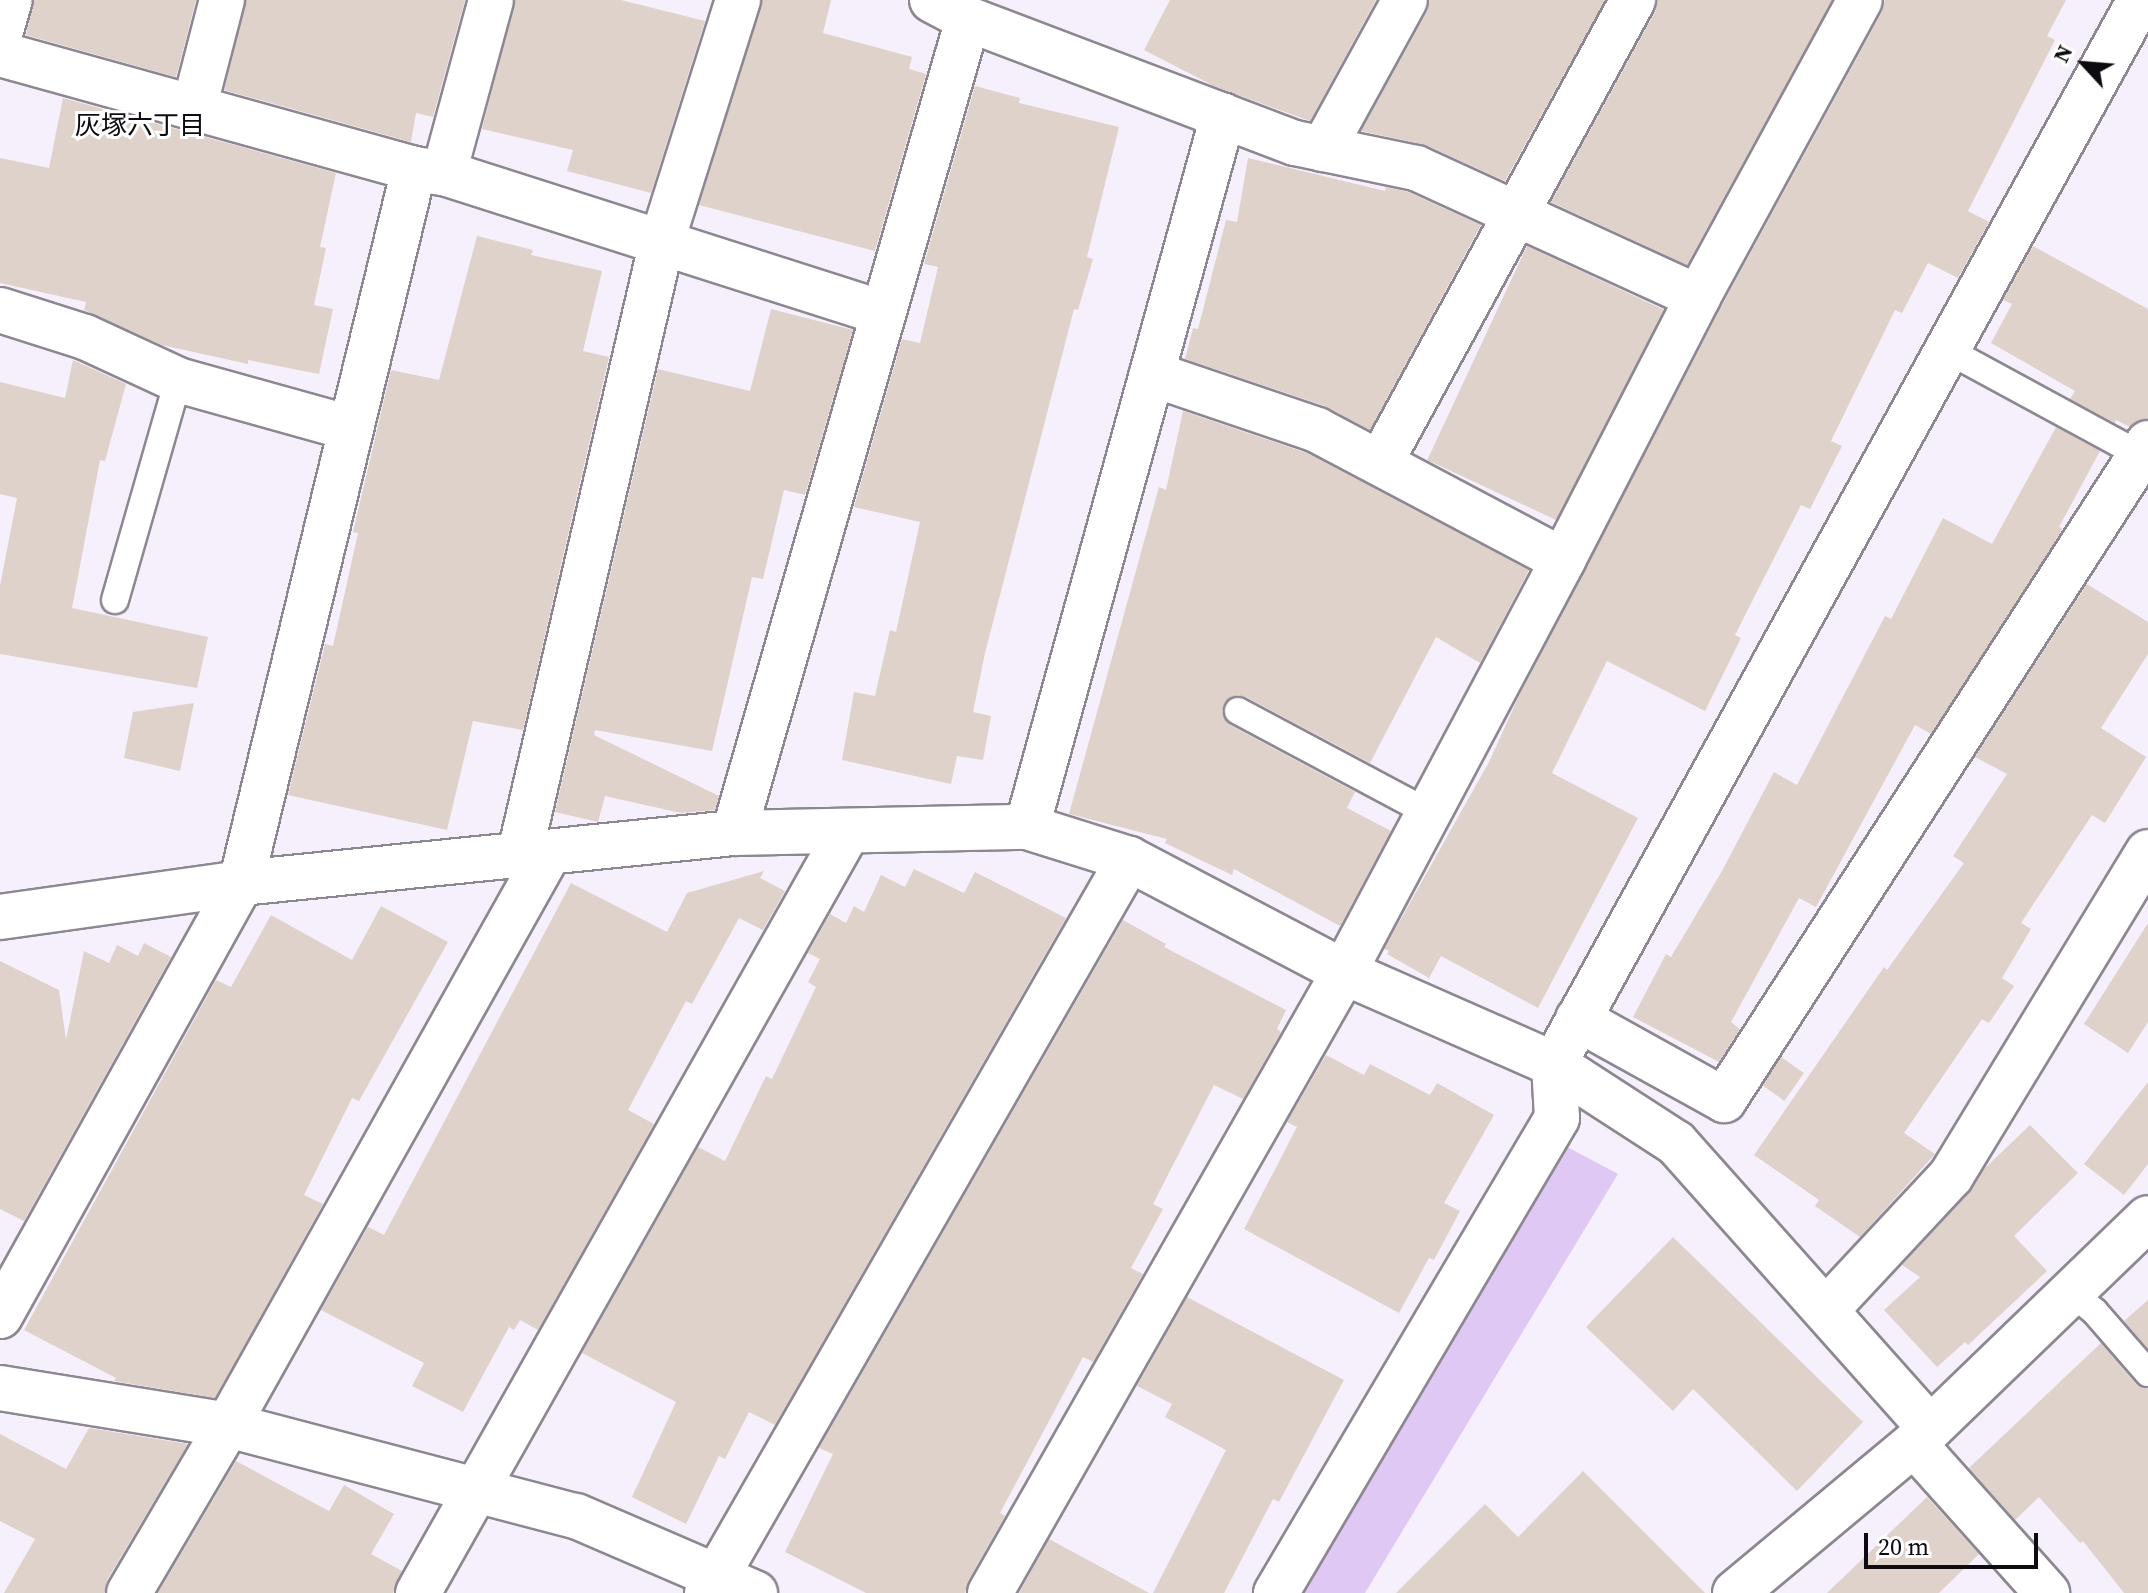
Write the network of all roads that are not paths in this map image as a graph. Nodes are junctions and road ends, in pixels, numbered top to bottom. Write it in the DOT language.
graph roads {
  1 [pos="10,0"];
  2 [pos="222,0"];
  3 [pos="491,0"];
  4 [pos="738,0"];
  5 [pos="1405,0"];
  6 [pos="1633,0"];
  7 [pos="1860,0"];
  8 [pos="2140,0"];
  9 [pos="950,10"];
  10 [pos="0,34"];
  11 [pos="0,54"];
  12 [pos="194,108"];
  13 [pos="1223,116"];
  14 [pos="1323,149"];
  15 [pos="429,171"];
  16 [pos="1517,214"];
  17 [pos="662,241"];
  18 [pos="1698,297"];
  19 [pos="0,310"];
  20 [pos="883,313"];
  21 [pos="1947,350"];
  22 [pos="1152,374"];
  23 [pos="178,380"];
  24 [pos="350,428"];
  25 [pos="2144,449"];
  26 [pos="1380,463"];
  27 [pos="1563,560"];
  28 [pos="115,600"];
  29 [pos="1238,711"];
  30 [pos="1429,813"];
  31 [pos="1027,827"];
  32 [pos="848,831"];
  33 [pos="734,833"];
  34 [pos="2148,852"];
  35 [pos="534,855"];
  36 [pos="1129,859"];
  37 [pos="241,883"];
  38 [pos="0,917"];
  39 [pos="1344,972"];
  40 [pos="1578,1019"];
  41 [pos="1554,1064"];
  42 [pos="2148,1218"];
  43 [pos="2073,1294"];
  44 [pos="1827,1309"];
  45 [pos="0,1316"];
  46 [pos="2148,1373"];
  47 [pos="0,1388"];
  48 [pos="228,1425"];
  49 [pos="1922,1436"];
  50 [pos="478,1491"];
  51 [pos="726,1587"];
  52 [pos="129,1593"];
  53 [pos="418,1593"];
  54 [pos="990,1593"];
  55 [pos="1276,1593"];
  56 [pos="1735,1593"];
  57 [pos="2047,1593"];
  1 -- 10 [label="street"];
  2 -- 12 [label="street"];
  3 -- 15 [label="street"];
  4 -- 17 [label="street"];
  5 -- 14 [label="street"];
  6 -- 16 [label="street"];
  7 -- 18 [label="street"];
  8 -- 21 [label="street"];
  9 -- 13 [label="street"];
  9 -- 20 [label="street"];
  11 -- 12 [label="street"];
  12 -- 15 [label="street"];
  13 -- 14 [label="street"];
  13 -- 22 [label="street"];
  14 -- 16 [label="street"];
  15 -- 17 [label="street"];
  15 -- 24 [label="street"];
  16 -- 18 [label="street"];
  16 -- 26 [label="street"];
  17 -- 20 [label="street"];
  17 -- 35 [label="street"];
  18 -- 27 [label="street"];
  19 -- 23 [label="street"];
  20 -- 33 [label="street"];
  21 -- 25 [label="lane"];
  21 -- 40 [label="street"];
  22 -- 26 [label="street"];
  22 -- 31 [label="street"];
  23 -- 24 [label="street"];
  23 -- 28 [label="lane"];
  24 -- 37 [label="street"];
  25 -- 40 [label="street"];
  26 -- 27 [label="street"];
  27 -- 30 [label="street"];
  29 -- 30 [label="lane"];
  30 -- 39 [label="street"];
  31 -- 32 [label="street"];
  31 -- 36 [label="street"];
  32 -- 33 [label="street"];
  32 -- 50 [label="street"];
  33 -- 35 [label="street"];
  34 -- 44 [label="street"];
  35 -- 37 [label="street"];
  35 -- 48 [label="street"];
  36 -- 39 [label="street"];
  36 -- 51 [label="street"];
  37 -- 38 [label="street"];
  37 -- 45 [label="street"];
  39 -- 41 [label="street"];
  39 -- 54 [label="street"];
  40 -- 41 [label="street"];
  41 -- 44 [label="street"];
  41 -- 55 [label="street"];
  42 -- 43 [label="street"];
  43 -- 46 [label="lane"];
  43 -- 49 [label="street"];
  44 -- 49 [label="street"];
  47 -- 48 [label="street"];
  48 -- 50 [label="street"];
  48 -- 52 [label="street"];
  49 -- 56 [label="street"];
  49 -- 57 [label="street"];
  50 -- 51 [label="street"];
  50 -- 53 [label="street"];
}
